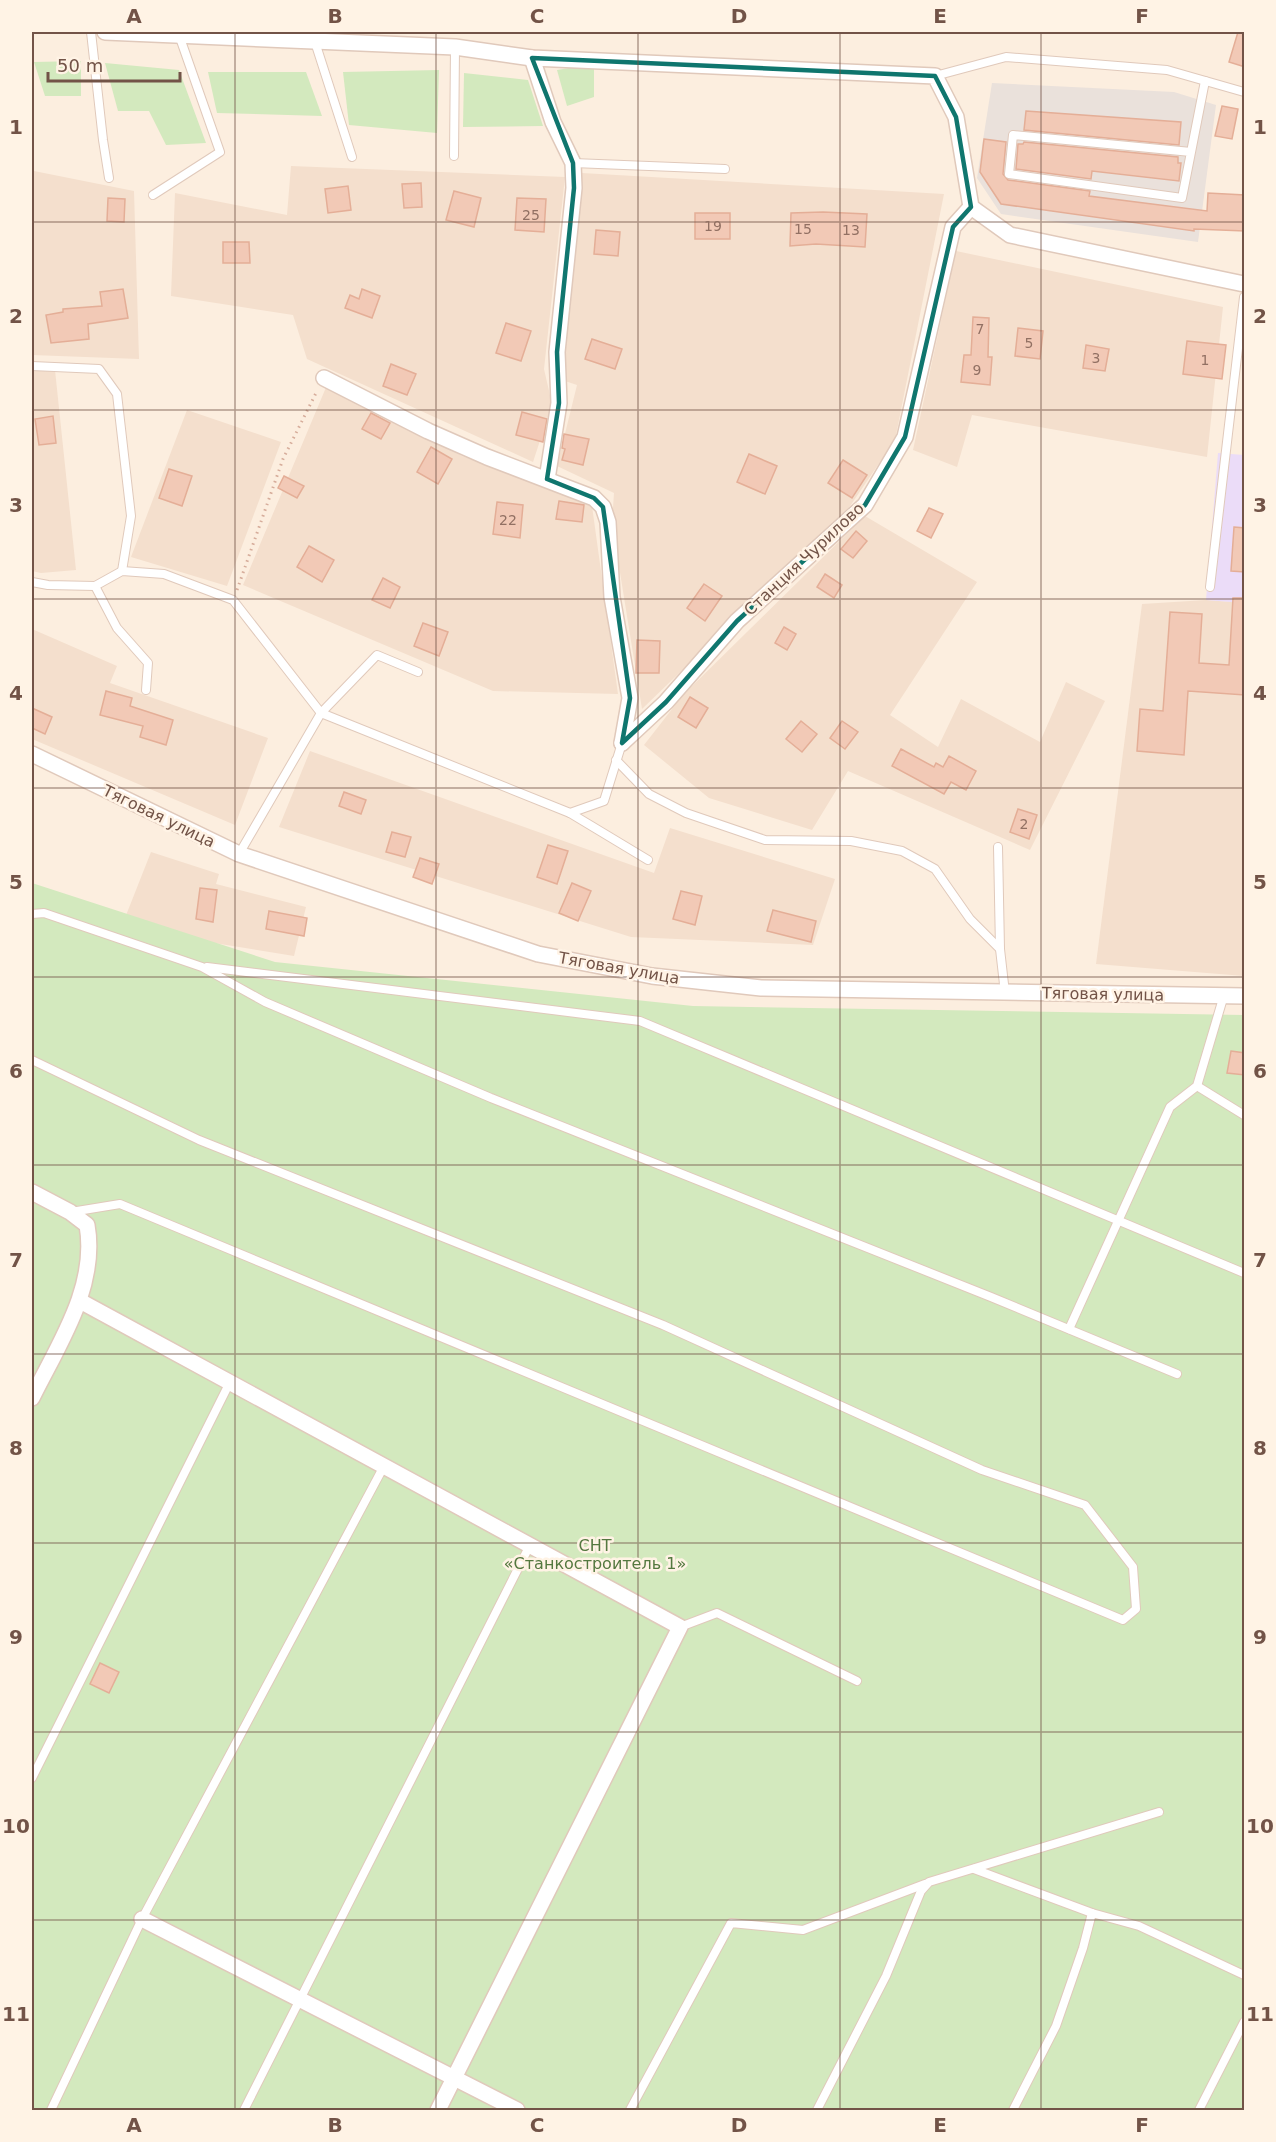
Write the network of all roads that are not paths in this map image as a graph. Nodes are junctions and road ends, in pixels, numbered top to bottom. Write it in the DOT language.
graph roads {
  1 [pos="91,32"];
  2 [pos="105,32"];
  3 [pos="179,35"];
  4 [pos="315,42"];
  5 [pos="455,47"];
  6 [pos="532,58"];
  7 [pos="935,76"];
  8 [pos="1205,81"];
  9 [pos="1245,92"];
  10 [pos="1191,152"];
  11 [pos="454,156"];
  12 [pos="352,157"];
  13 [pos="573,164"];
  14 [pos="725,169"];
  15 [pos="109,178"];
  16 [pos="153,195"];
  17 [pos="971,207"];
  18 [pos="1245,284"];
  19 [pos="1245,297"];
  20 [pos="32,366"];
  21 [pos="324,378"];
  22 [pos="548,479"];
  23 [pos="122,572"];
  24 [pos="32,582"];
  25 [pos="95,586"];
  26 [pos="1210,587"];
  27 [pos="418,672"];
  28 [pos="146,690"];
  29 [pos="321,713"];
  30 [pos="622,743"];
  31 [pos="32,754"];
  32 [pos="616,760"];
  33 [pos="570,813"];
  34 [pos="998,847"];
  35 [pos="239,854"];
  36 [pos="648,860"];
  37 [pos="32,914"];
  38 [pos="1000,949"];
  39 [pos="202,967"];
  40 [pos="1005,993"];
  41 [pos="1224,995"];
  42 [pos="1245,996"];
  43 [pos="32,1060"];
  44 [pos="1197,1086"];
  45 [pos="1245,1115"];
  46 [pos="32,1192"];
  47 [pos="70,1212"];
  48 [pos="1119,1219"];
  49 [pos="1245,1273"];
  50 [pos="80,1301"];
  51 [pos="1069,1329"];
  52 [pos="1178,1374"];
  53 [pos="230,1382"];
  54 [pos="32,1398"];
  55 [pos="384,1466"];
  56 [pos="530,1545"];
  57 [pos="680,1627"];
  58 [pos="857,1681"];
  59 [pos="32,1778"];
  60 [pos="1159,1812"];
  61 [pos="974,1869"];
  62 [pos="929,1882"];
  63 [pos="1092,1913"];
  64 [pos="142,1919"];
  65 [pos="1245,1975"];
  66 [pos="300,2000"];
  67 [pos="1245,2022"];
  68 [pos="455,2078"];
  69 [pos="51,2110"];
  70 [pos="244,2110"];
  71 [pos="438,2110"];
  72 [pos="517,2110"];
  73 [pos="630,2110"];
  74 [pos="817,2110"];
  75 [pos="1013,2110"];
  76 [pos="1199,2110"];
  1 -- 15 [label="lane"];
  2 -- 3 [label="street"];
  3 -- 4 [label="street"];
  3 -- 16 [label="lane"];
  4 -- 5 [label="street"];
  4 -- 12 [label="lane"];
  5 -- 6 [label="street"];
  5 -- 11 [label="lane"];
  6 -- 7 [label="street"];
  6 -- 13 [label="street"];
  7 -- 8 [label="lane"];
  7 -- 17 [label="street"];
  8 -- 9 [label="lane"];
  8 -- 10 [label="lane"];
  10 -- 10 [label="lane"];
  13 -- 14 [label="lane"];
  13 -- 22 [label="street"];
  17 -- 18 [label="street"];
  17 -- 30 [label="street, Станция Чурилово"];
  19 -- 26 [label="lane"];
  20 -- 23 [label="lane"];
  21 -- 22 [label="street, Станция Чурилово"];
  22 -- 30 [label="street, Станция Чурилово"];
  23 -- 25 [label="lane"];
  23 -- 29 [label="lane"];
  24 -- 25 [label="lane"];
  25 -- 28 [label="lane"];
  27 -- 29 [label="lane"];
  29 -- 33 [label="lane"];
  29 -- 35 [label="lane"];
  30 -- 32 [label="lane, Станция Чурилово"];
  31 -- 35 [label="street, Тяговая улица"];
  32 -- 33 [label="lane, Станция Чурилово"];
  32 -- 38 [label="lane"];
  33 -- 36 [label="lane"];
  34 -- 38 [label="lane"];
  35 -- 40 [label="street, Тяговая улица"];
  37 -- 39 [label="lane"];
  38 -- 40 [label="lane"];
  39 -- 48 [label="lane"];
  39 -- 51 [label="lane"];
  40 -- 41 [label="street, Тяговая улица"];
  41 -- 42 [label="street, Тяговая улица"];
  41 -- 44 [label="lane"];
  43 -- 47 [label="lane"];
  44 -- 45 [label="lane"];
  44 -- 48 [label="lane"];
  46 -- 47 [label="street"];
  47 -- 50 [label="street"];
  48 -- 49 [label="lane"];
  48 -- 51 [label="lane"];
  50 -- 53 [label="street"];
  50 -- 54 [label="street"];
  51 -- 52 [label="lane"];
  53 -- 55 [label="street"];
  53 -- 59 [label="lane"];
  55 -- 56 [label="street"];
  55 -- 64 [label="lane"];
  56 -- 57 [label="street"];
  56 -- 66 [label="lane"];
  57 -- 58 [label="lane"];
  57 -- 68 [label="street"];
  60 -- 61 [label="lane"];
  61 -- 62 [label="lane"];
  61 -- 63 [label="lane"];
  62 -- 73 [label="lane"];
  62 -- 74 [label="lane"];
  63 -- 65 [label="lane"];
  63 -- 75 [label="lane"];
  64 -- 66 [label="street"];
  64 -- 69 [label="lane"];
  66 -- 68 [label="street"];
  66 -- 70 [label="lane"];
  67 -- 76 [label="lane"];
  68 -- 71 [label="street"];
  68 -- 72 [label="street"];
}
